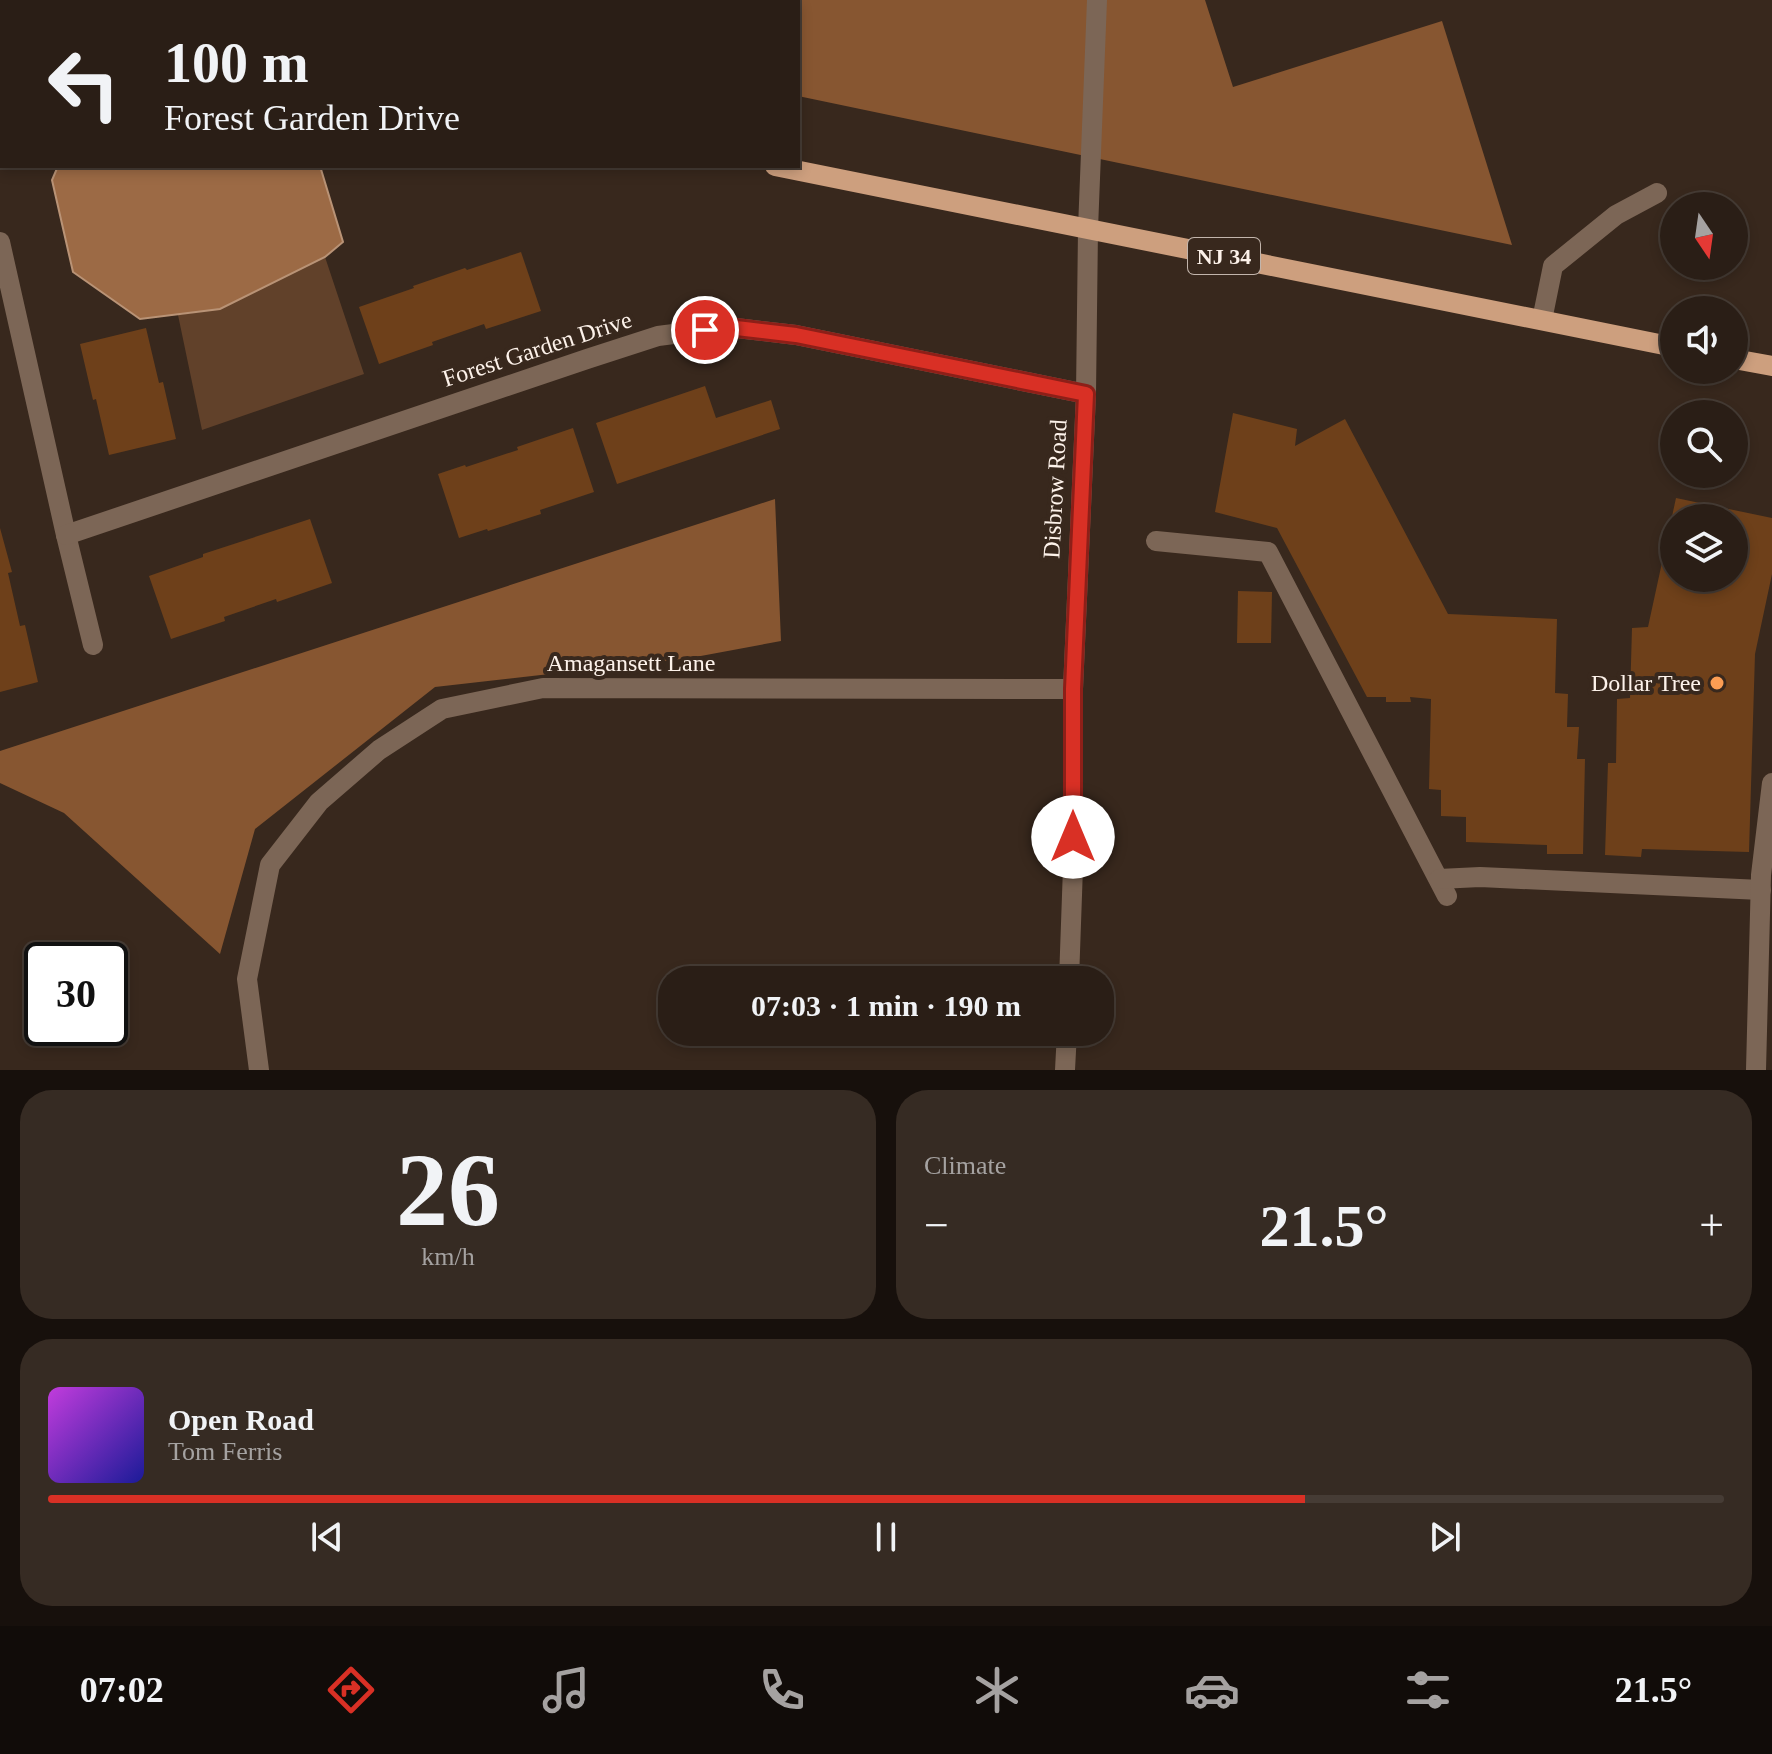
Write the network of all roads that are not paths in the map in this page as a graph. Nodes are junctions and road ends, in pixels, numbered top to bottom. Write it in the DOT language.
graph roads {
  1 [pos="1097,0"];
  2 [pos="785,168"];
  3 [pos="1657,193"];
  4 [pos="1088,229"];
  5 [pos="0,242"];
  6 [pos="1542,320"];
  7 [pos="1660,344"];
  8 [pos="1748,362"];
  9 [pos="1772,366"];
  10 [pos="1086,394"];
  11 [pos="66,535"];
  12 [pos="1156,541"];
  13 [pos="93,645"];
  14 [pos="1073,689"];
  15 [pos="1772,783"];
  16 [pos="1761,890"];
  17 [pos="1069,966"];
  18 [pos="1066,1046"];
  19 [pos="259,1070"];
  20 [pos="1065,1070"];
  21 [pos="1756,1070"];
  1 -- 4 [label="street, Disbrow Road"];
  2 -- 4 [label="main road, NJ 34"];
  3 -- 6 [label="street"];
  4 -- 6 [label="main road, NJ 34"];
  4 -- 10 [label="street, Disbrow Road"];
  5 -- 11 [label="street"];
  6 -- 7 [label="main road, NJ 34"];
  8 -- 9 [label="main road"];
  10 -- 11 [label="street, Forest Garden Drive"];
  10 -- 14 [label="street, Disbrow Road"];
  11 -- 13 [label="street"];
  12 -- 16 [label="street"];
  14 -- 17 [label="street, Disbrow Road"];
  14 -- 19 [label="street, Amagansett Lane"];
  15 -- 16 [label="street"];
  16 -- 21 [label="street"];
  18 -- 20 [label="street"];
}
